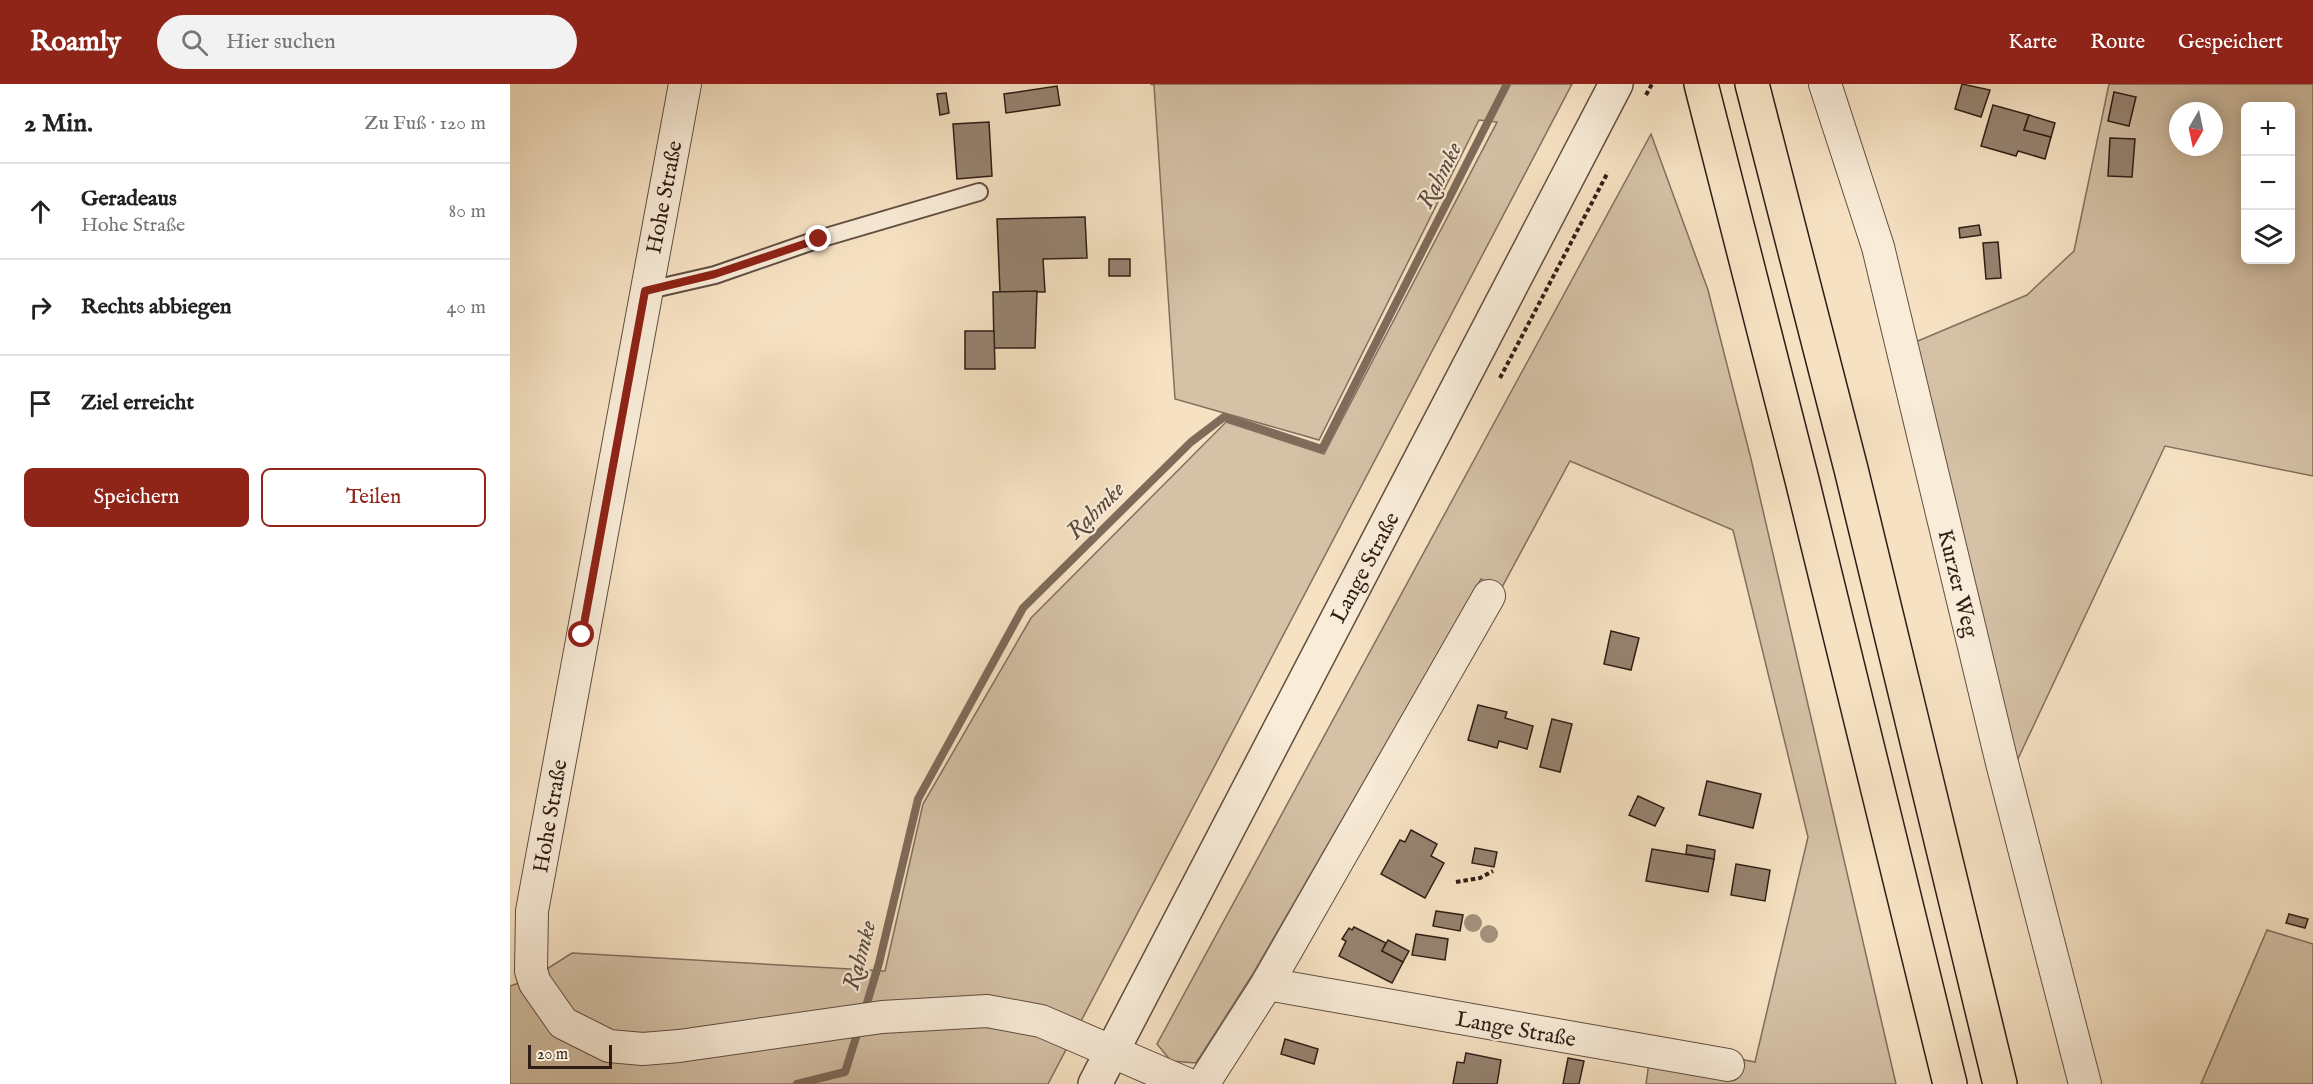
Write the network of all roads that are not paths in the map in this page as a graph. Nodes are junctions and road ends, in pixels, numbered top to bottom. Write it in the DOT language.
graph roads {
  1 [pos="685,84"];
  2 [pos="1616,84"];
  3 [pos="1701,84"];
  4 [pos="1752,84"];
  5 [pos="1825,84"];
  6 [pos="979,192"];
  7 [pos="645,291"];
  8 [pos="1489,596"];
  9 [pos="1267,984"];
  10 [pos="1111,1050"];
  11 [pos="1728,1065"];
  12 [pos="1095,1084"];
  13 [pos="1187,1084"];
  14 [pos="1203,1084"];
  15 [pos="1950,1084"];
  16 [pos="2000,1084"];
  17 [pos="2085,1084"];
  1 -- 7 [label="street, Hohe Straße"];
  2 -- 10 [label="street, Lange Straße"];
  3 -- 15 [label="highway"];
  4 -- 16 [label="highway"];
  5 -- 17 [label="street, Kurzer Weg"];
  6 -- 7 [label="lane"];
  7 -- 10 [label="street, Hohe Straße"];
  8 -- 9 [label="street"];
  9 -- 11 [label="street, Lange Straße"];
  9 -- 14 [label="street"];
  10 -- 12 [label="street, Lange Straße"];
  10 -- 13 [label="street"];
}
